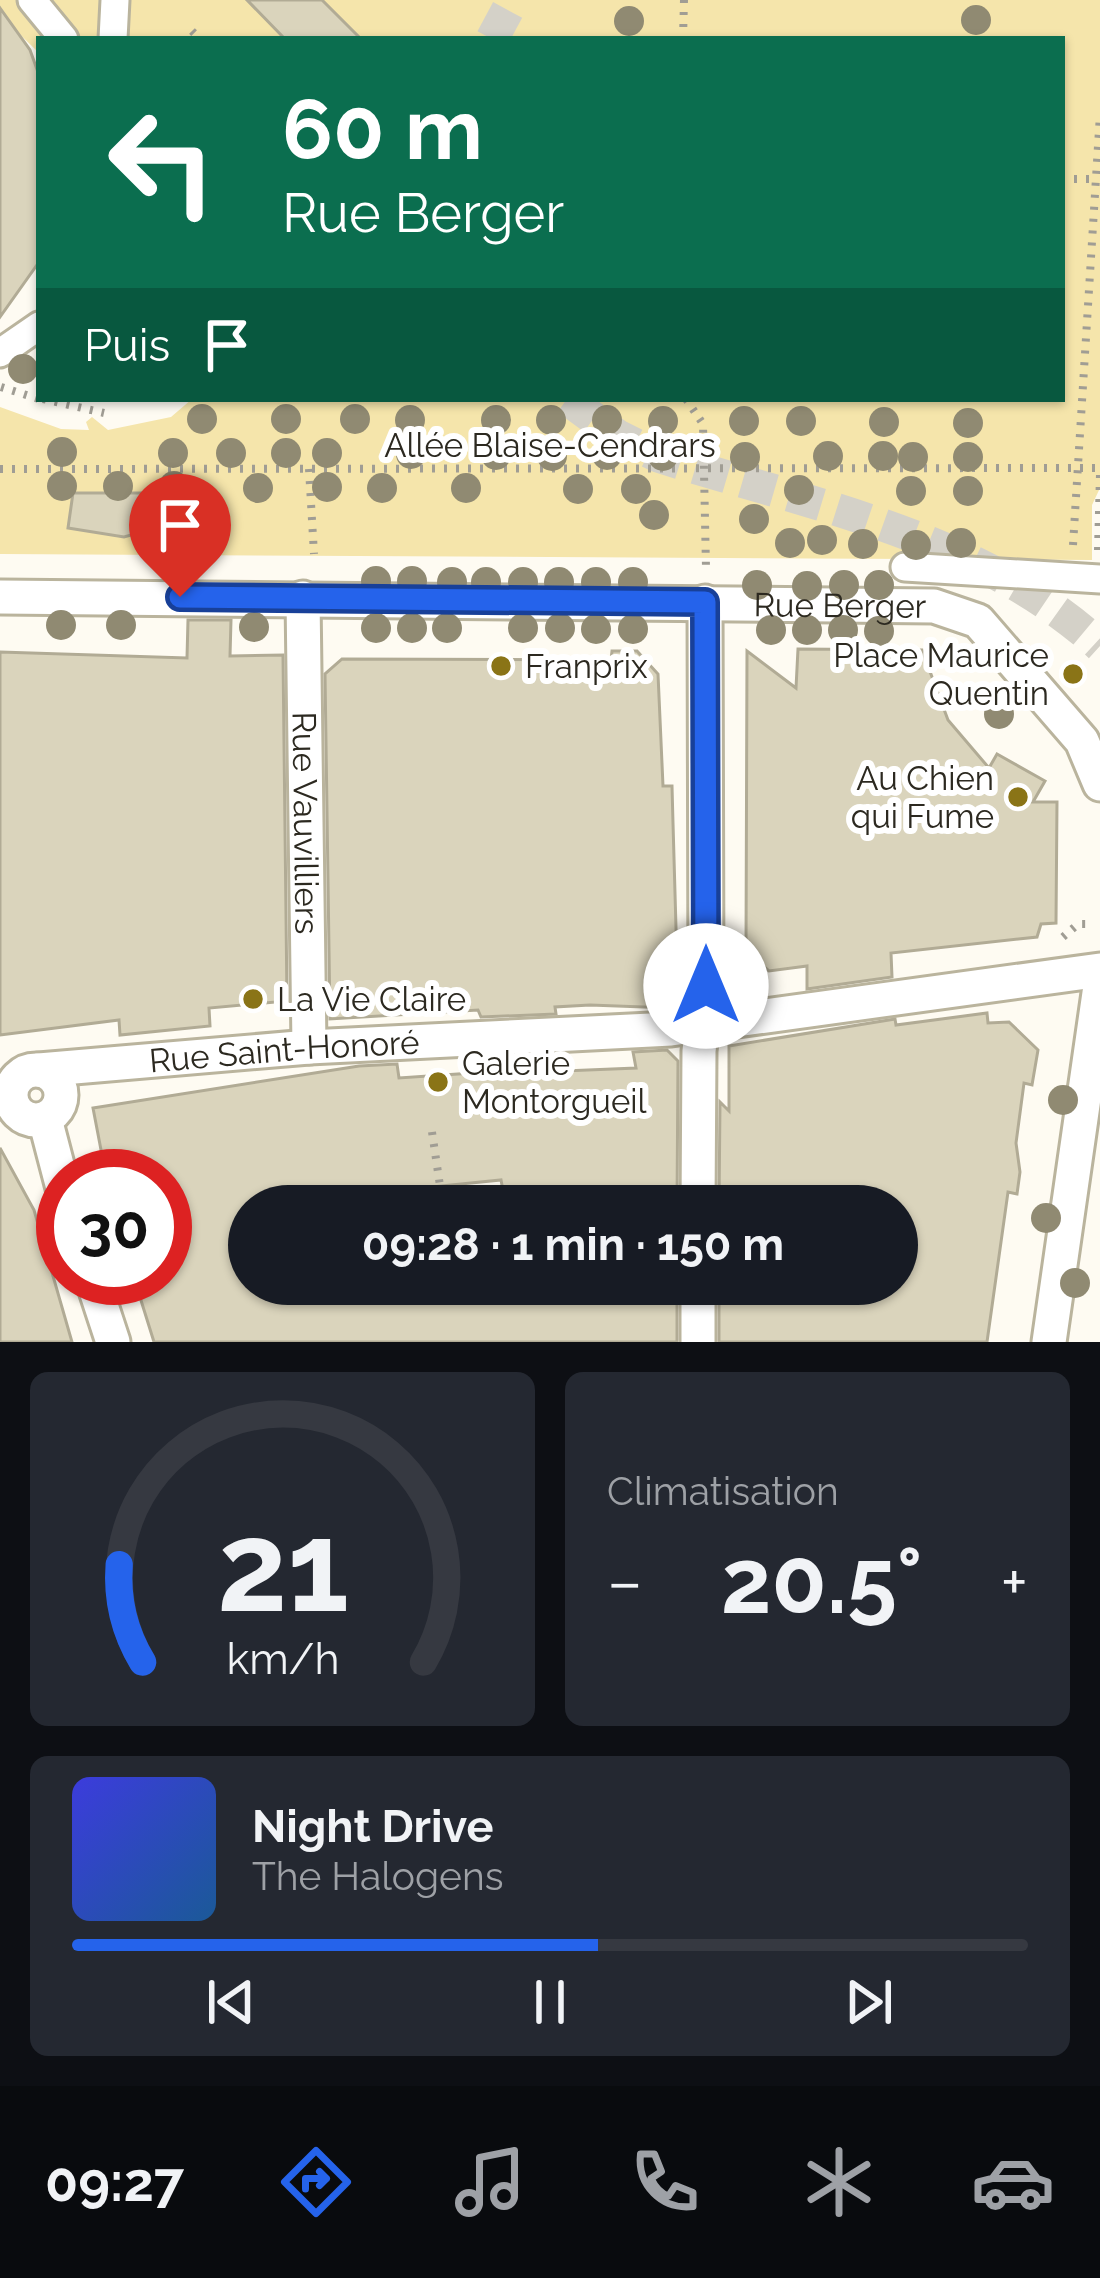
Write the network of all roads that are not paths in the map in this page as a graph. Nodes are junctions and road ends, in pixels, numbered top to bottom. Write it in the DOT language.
graph roads {
  1 [pos="32,0"];
  2 [pos="116,0"];
  3 [pos="62,36"];
  4 [pos="113,36"];
  5 [pos="36,328"];
  6 [pos="0,353"];
  7 [pos="905,568"];
  8 [pos="1100,579"];
  9 [pos="706,585"];
  10 [pos="0,597"];
  11 [pos="303,598"];
  12 [pos="1100,784"];
  13 [pos="1100,970"];
  14 [pos="1100,986"];
  15 [pos="700,1022"];
  16 [pos="309,1047"];
  17 [pos="24,1072"];
  18 [pos="53,1149"];
  19 [pos="698,1185"];
  20 [pos="101,1305"];
  21 [pos="698,1305"];
  22 [pos="113,1342"];
  23 [pos="698,1342"];
  24 [pos="1049,1342"];
  1 -- 3 [label="street"];
  2 -- 4 [label="street"];
  5 -- 6 [label="street"];
  7 -- 8 [label="street"];
  9 -- 11 [label="street, Rue Berger"];
  9 -- 12 [label="street, Rue Berger"];
  9 -- 15 [label="street"];
  10 -- 11 [label="street, Rue Berger"];
  11 -- 16 [label="street, Rue Vauvilliers"];
  13 -- 15 [label="street, Rue Saint-Honoré"];
  14 -- 24 [label="street"];
  15 -- 16 [label="street, Rue Saint-Honoré"];
  15 -- 19 [label="street"];
  16 -- 17 [label="street, Rue Saint-Honoré"];
  17 -- 18 [label="street"];
  20 -- 22 [label="street"];
  21 -- 23 [label="street"];
}
